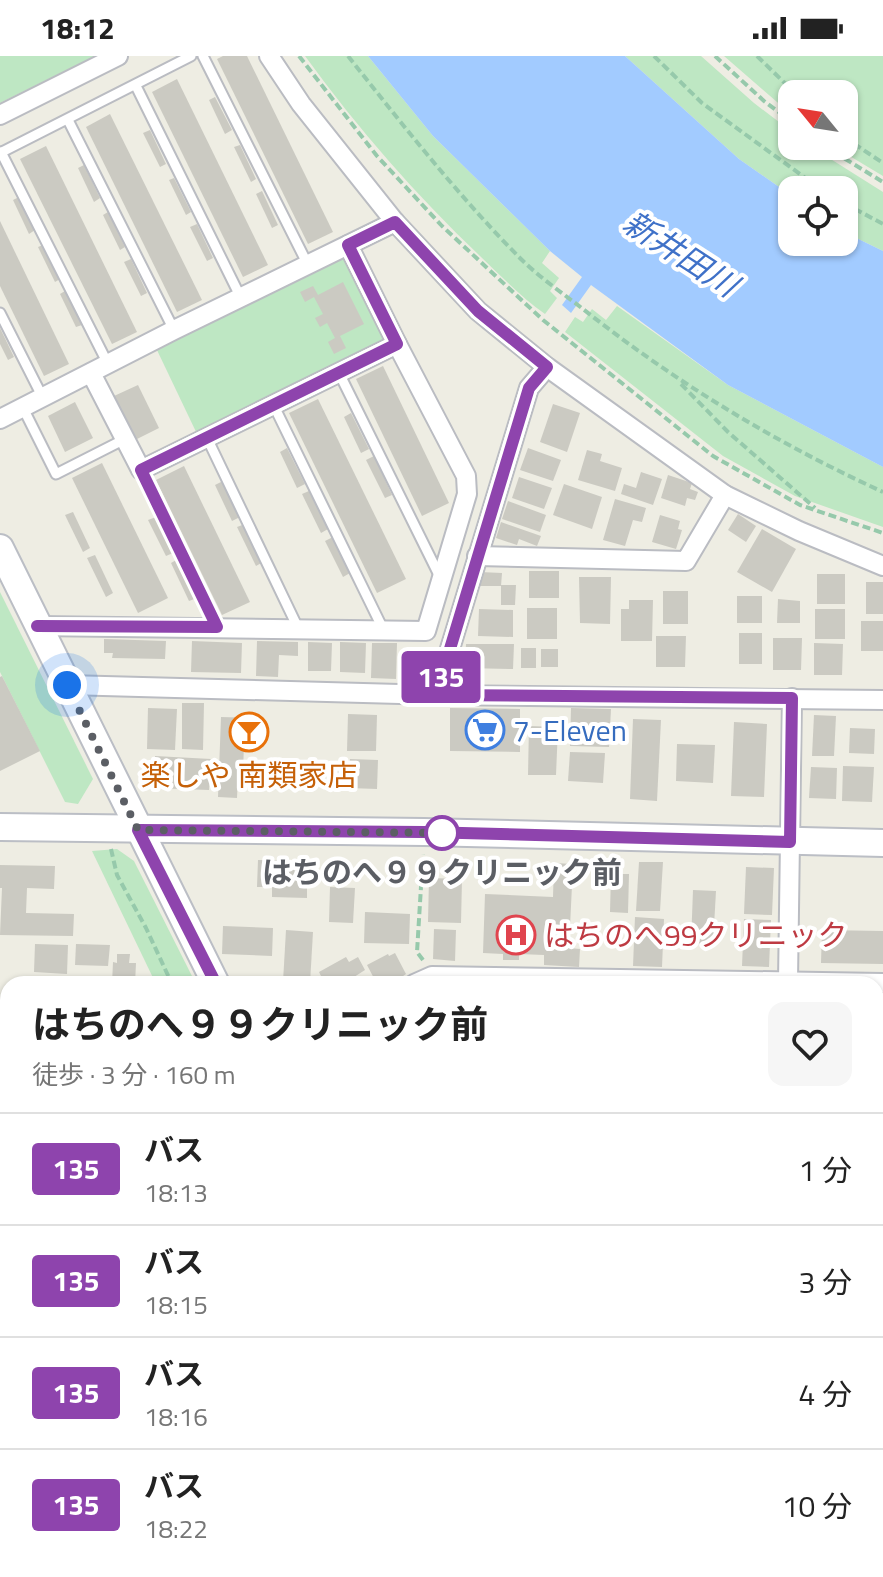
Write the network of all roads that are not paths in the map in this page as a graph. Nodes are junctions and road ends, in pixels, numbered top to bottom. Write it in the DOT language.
graph roads {
  1 [pos="118,56"];
  2 [pos="191,56"];
  3 [pos="203,56"];
  4 [pos="269,56"];
  5 [pos="136,86"];
  6 [pos="0,115"];
  7 [pos="68,120"];
  8 [pos="1,153"];
  9 [pos="395,222"];
  10 [pos="348,245"];
  11 [pos="308,265"];
  12 [pos="241,298"];
  13 [pos="0,313"];
  14 [pos="174,330"];
  15 [pos="397,344"];
  16 [pos="547,367"];
  17 [pos="100,368"];
  18 [pos="339,373"];
  19 [pos="43,398"];
  20 [pos="273,404"];
  21 [pos="23,408"];
  22 [pos="0,419"];
  23 [pos="207,438"];
  24 [pos="125,439"];
  25 [pos="141,470"];
  26 [pos="725,495"];
  27 [pos="1,554"];
  28 [pos="477,556"];
  29 [pos="883,566"];
  30 [pos="441,580"];
  31 [pos="37,626"];
  32 [pos="217,627"];
  33 [pos="299,630"];
  34 [pos="384,631"];
  35 [pos="67,685"];
  36 [pos="436,695"];
  37 [pos="792,698"];
  38 [pos="883,700"];
  39 [pos="0,827"];
  40 [pos="138,830"];
  41 [pos="790,842"];
  42 [pos="883,843"];
  43 [pos="212,976"];
  44 [pos="788,976"];
  1 -- 6 [label="street"];
  2 -- 5 [label="lane"];
  3 -- 11 [label="lane"];
  4 -- 9 [label="street"];
  5 -- 7 [label="lane"];
  5 -- 12 [label="lane"];
  7 -- 8 [label="lane"];
  7 -- 14 [label="lane"];
  8 -- 17 [label="lane"];
  9 -- 10 [label="street"];
  9 -- 16 [label="street"];
  10 -- 11 [label="street"];
  10 -- 15 [label="street"];
  11 -- 12 [label="street"];
  12 -- 14 [label="street"];
  13 -- 19 [label="lane"];
  14 -- 17 [label="street"];
  15 -- 18 [label="street"];
  15 -- 30 [label="street"];
  16 -- 26 [label="street"];
  16 -- 28 [label="street"];
  17 -- 19 [label="street"];
  17 -- 24 [label="street"];
  18 -- 20 [label="street"];
  18 -- 30 [label="lane"];
  19 -- 21 [label="street"];
  20 -- 23 [label="street"];
  20 -- 34 [label="lane"];
  21 -- 22 [label="street"];
  21 -- 24 [label="lane"];
  23 -- 25 [label="street"];
  23 -- 33 [label="lane"];
  24 -- 25 [label="street"];
  25 -- 32 [label="lane"];
  26 -- 28 [label="street"];
  26 -- 29 [label="street"];
  27 -- 31 [label="street"];
  28 -- 36 [label="street"];
  30 -- 34 [label="street"];
  31 -- 32 [label="street"];
  31 -- 35 [label="street"];
  32 -- 33 [label="street"];
  33 -- 34 [label="street"];
  35 -- 36 [label="street"];
  35 -- 40 [label="street"];
  36 -- 37 [label="street"];
  37 -- 38 [label="street"];
  37 -- 41 [label="street"];
  39 -- 40 [label="street"];
  40 -- 41 [label="street"];
  40 -- 43 [label="street"];
  41 -- 42 [label="street"];
  41 -- 44 [label="street"];
}
